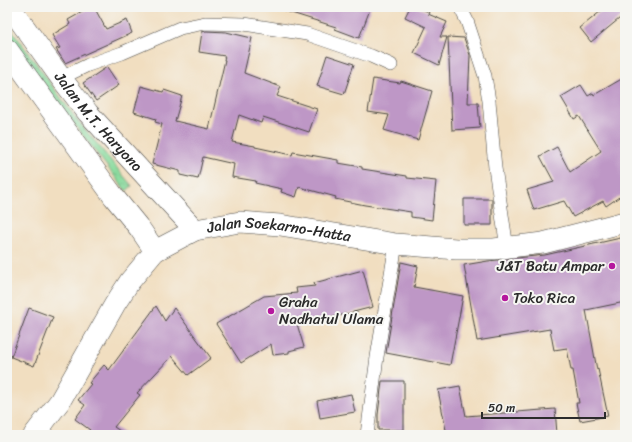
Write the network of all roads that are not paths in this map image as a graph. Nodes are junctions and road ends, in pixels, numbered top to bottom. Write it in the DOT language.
graph roads {
  1 [pos="10,7"];
  2 [pos="460,7"];
  3 [pos="7,48"];
  4 [pos="391,65"];
  5 [pos="62,78"];
  6 [pos="625,222"];
  7 [pos="195,230"];
  8 [pos="396,244"];
  9 [pos="507,248"];
  10 [pos="155,251"];
  11 [pos="34,435"];
  12 [pos="367,435"];
  1 -- 5 [label="highway, Jalan M.T. Haryono"];
  2 -- 9 [label="street"];
  3 -- 10 [label="highway, Jalan M.T. Haryono"];
  4 -- 5 [label="street"];
  5 -- 7 [label="highway, Jalan M.T. Haryono"];
  6 -- 9 [label="highway, Jalan Soekarno-Hatta"];
  7 -- 8 [label="highway, Jalan Soekarno-Hatta"];
  7 -- 10 [label="highway, Jalan Soekarno-Hatta"];
  8 -- 9 [label="highway, Jalan Soekarno-Hatta"];
  8 -- 12 [label="street"];
  10 -- 11 [label="highway, Jalan Soekarno-Hatta"];
}
